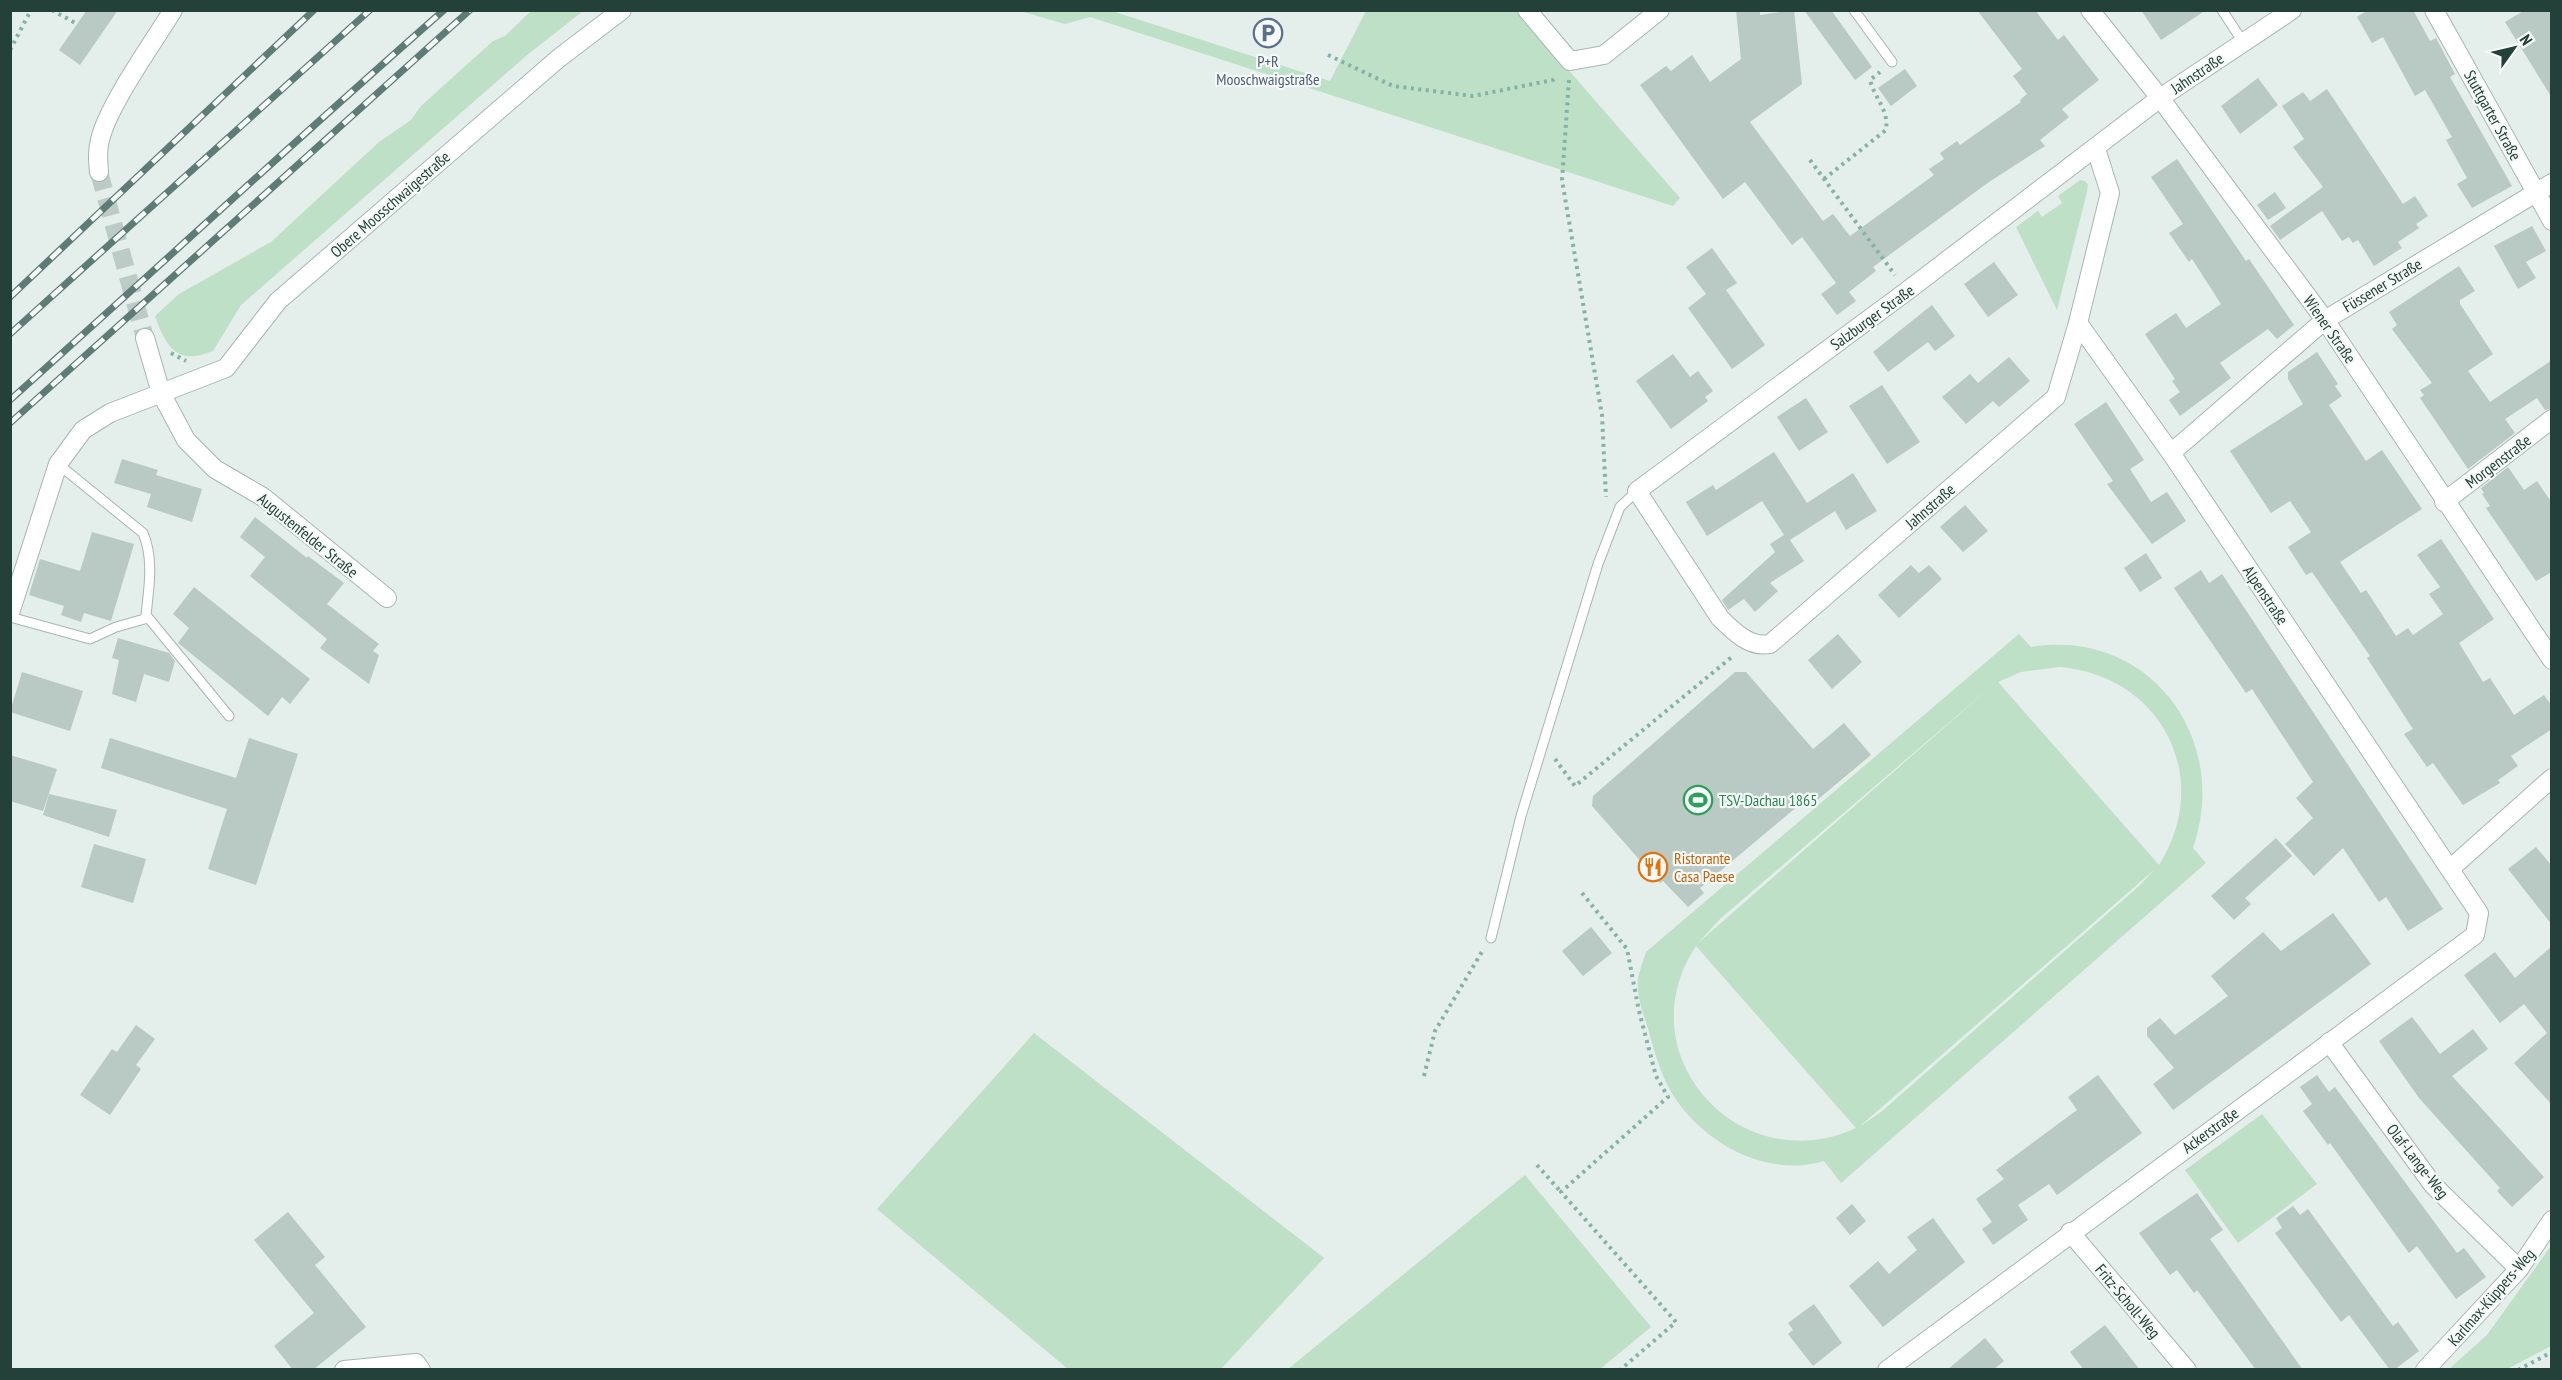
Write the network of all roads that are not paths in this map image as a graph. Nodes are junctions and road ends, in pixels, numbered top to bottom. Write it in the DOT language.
graph roads {
  1 [pos="173,10"];
  2 [pos="622,10"];
  3 [pos="1527,10"];
  4 [pos="1660,10"];
  5 [pos="1854,10"];
  6 [pos="2090,10"];
  7 [pos="2222,10"];
  8 [pos="2292,10"];
  9 [pos="2434,10"];
  10 [pos="2243,42"];
  11 [pos="1892,62"];
  12 [pos="2160,98"];
  13 [pos="2101,145"];
  14 [pos="99,172"];
  15 [pos="2544,187"];
  16 [pos="2552,220"];
  17 [pos="2325,320"];
  18 [pos="2078,323"];
  19 [pos="145,338"];
  20 [pos="162,393"];
  21 [pos="2552,419"];
  22 [pos="2171,453"];
  23 [pos="58,464"];
  24 [pos="1637,490"];
  25 [pos="2444,502"];
  26 [pos="387,598"];
  27 [pos="10,615"];
  28 [pos="148,618"];
  29 [pos="2552,660"];
  30 [pos="229,716"];
  31 [pos="2552,778"];
  32 [pos="2450,870"];
  33 [pos="1491,938"];
  34 [pos="2329,1042"];
  35 [pos="2552,1220"];
  36 [pos="2070,1232"];
  37 [pos="2519,1269"];
  38 [pos="418,1366"];
  39 [pos="344,1370"];
  40 [pos="1887,1370"];
  41 [pos="2187,1370"];
  42 [pos="2425,1370"];
  1 -- 14 [label="street"];
  2 -- 20 [label="street, Obere Moosschwaigestraße"];
  3 -- 4 [label="street"];
  5 -- 11 [label="lane"];
  6 -- 12 [label="street, Wiener Straße"];
  7 -- 10 [label="lane"];
  8 -- 10 [label="street, Jahnstraße"];
  9 -- 15 [label="street, Stuttgarter Straße"];
  10 -- 12 [label="street, Jahnstraße"];
  12 -- 13 [label="street, Jahnstraße"];
  12 -- 17 [label="street, Wiener Straße"];
  13 -- 18 [label="street, Jahnstraße"];
  13 -- 24 [label="street, Salzburger Straße"];
  15 -- 16 [label="street, Stuttgarter Straße"];
  15 -- 17 [label="street, Füssener Straße"];
  17 -- 22 [label="street, Füssener Straße"];
  17 -- 25 [label="street, Wiener Straße"];
  18 -- 22 [label="street, Alpenstraße"];
  18 -- 24 [label="street, Jahnstraße"];
  19 -- 20 [label="street, Augustenfelder Straße"];
  20 -- 23 [label="street"];
  20 -- 26 [label="street, Augustenfelder Straße"];
  21 -- 25 [label="street, Morgenstraße"];
  22 -- 32 [label="street, Alpenstraße"];
  23 -- 27 [label="street"];
  23 -- 28 [label="lane"];
  24 -- 33 [label="lane"];
  25 -- 29 [label="street, Wiener Straße"];
  27 -- 28 [label="lane"];
  28 -- 30 [label="lane"];
  31 -- 32 [label="street"];
  32 -- 34 [label="street, Ackerstraße"];
  34 -- 36 [label="street, Ackerstraße"];
  34 -- 37 [label="street, Olaf-Lange-Weg"];
  35 -- 37 [label="street, Karlmax-Küppers-Weg"];
  36 -- 40 [label="street, Ackerstraße"];
  36 -- 41 [label="street, Fritz-Scholl-Weg"];
  37 -- 42 [label="street, Karlmax-Küppers-Weg"];
  38 -- 39 [label="street"];
}
